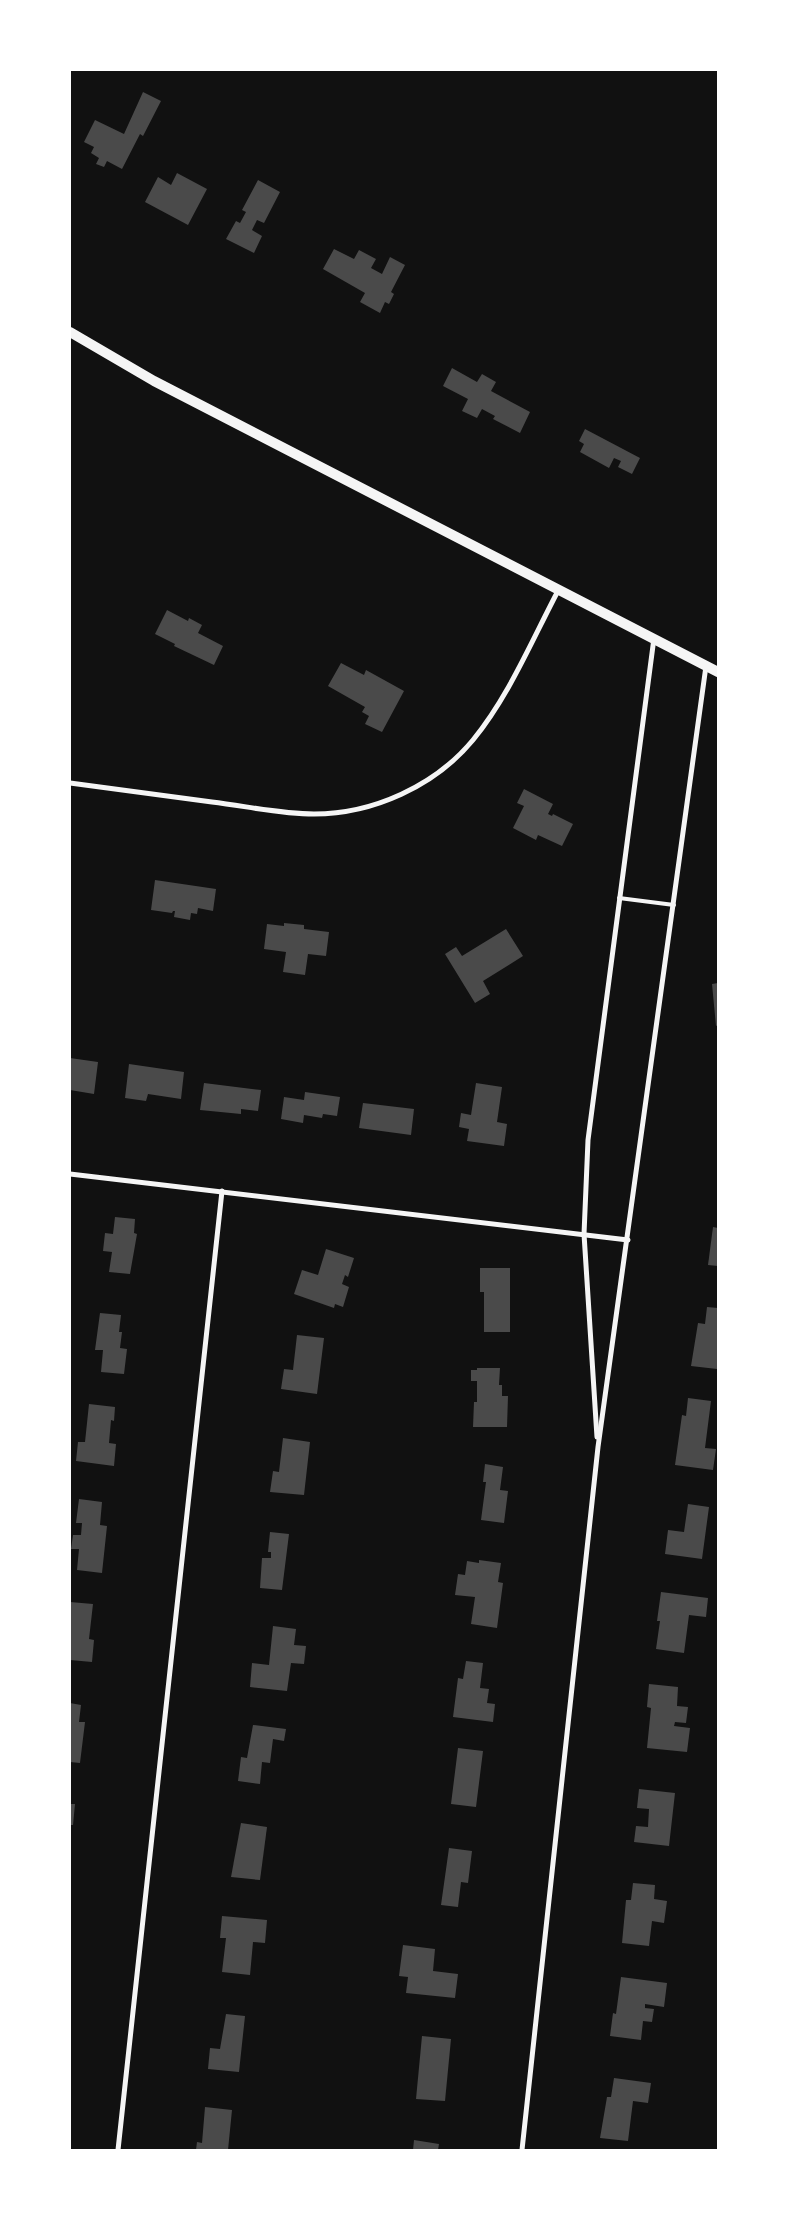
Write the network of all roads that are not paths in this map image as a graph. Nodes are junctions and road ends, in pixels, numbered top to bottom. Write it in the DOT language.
graph roads {
  1 [pos="70,332"];
  2 [pos="559,589"];
  3 [pos="654,638"];
  4 [pos="706,665"];
  5 [pos="718,672"];
  6 [pos="70,783"];
  7 [pos="619,898"];
  8 [pos="674,906"];
  9 [pos="70,1174"];
  10 [pos="222,1192"];
  11 [pos="584,1234"];
  12 [pos="628,1240"];
  13 [pos="598,1447"];
  14 [pos="118,2150"];
  15 [pos="522,2150"];
  1 -- 2 [label="main road"];
  2 -- 3 [label="main road"];
  2 -- 6 [label="street"];
  3 -- 4 [label="main road"];
  3 -- 7 [label="street"];
  4 -- 5 [label="main road"];
  4 -- 8 [label="street"];
  7 -- 8 [label="lane"];
  7 -- 11 [label="street"];
  8 -- 12 [label="street"];
  9 -- 10 [label="street"];
  10 -- 11 [label="street"];
  10 -- 14 [label="street"];
  11 -- 12 [label="street"];
  11 -- 13 [label="street"];
  12 -- 13 [label="street"];
  13 -- 15 [label="street"];
}
